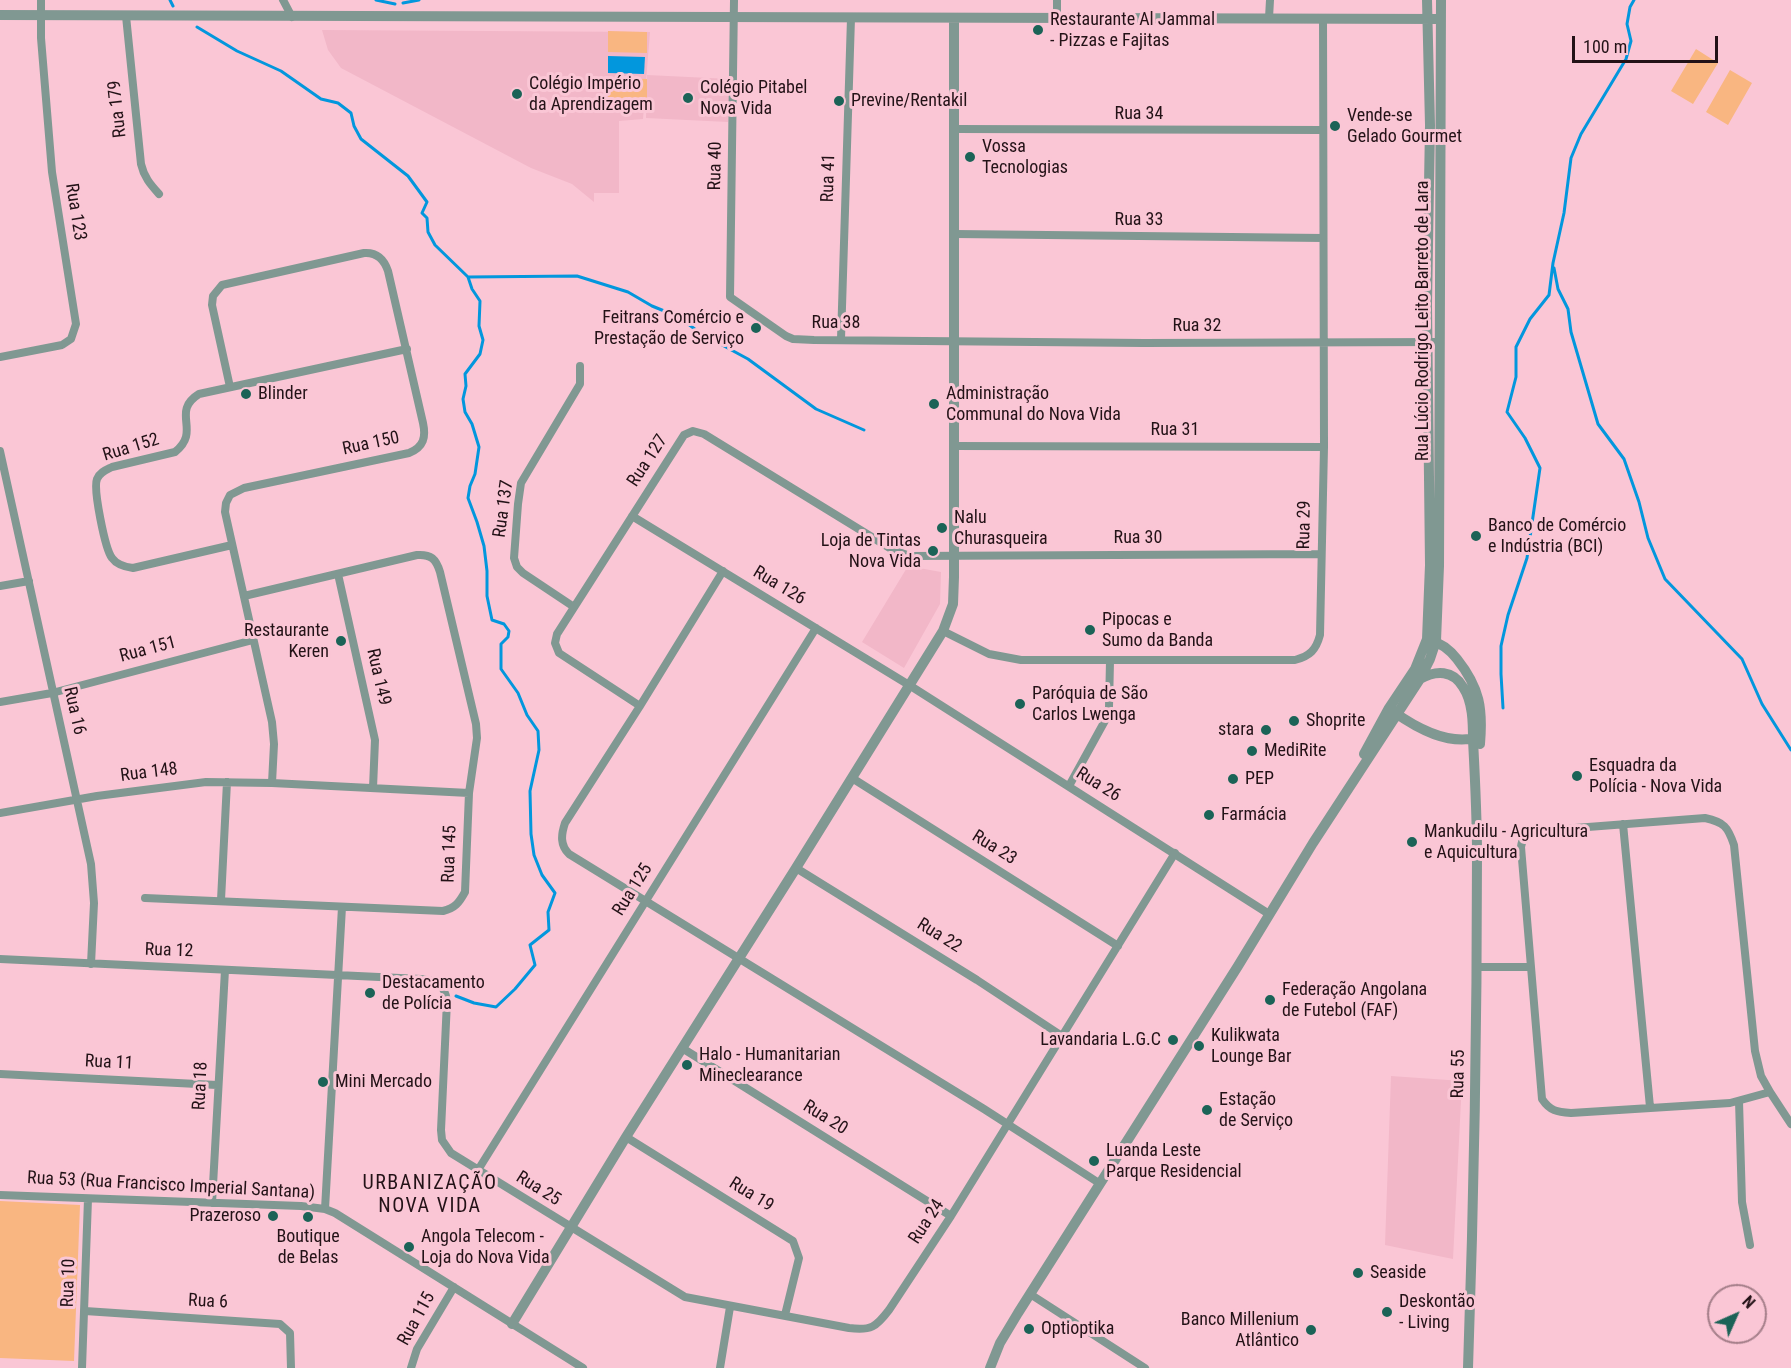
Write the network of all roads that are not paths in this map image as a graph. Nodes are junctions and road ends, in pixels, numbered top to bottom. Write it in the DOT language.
graph roads {
  1 [pos="41,0"];
  2 [pos="283,0"];
  3 [pos="734,0"];
  4 [pos="1057,0"];
  5 [pos="1270,0"];
  6 [pos="1427,0"];
  7 [pos="1441,0"];
  8 [pos="0,15"];
  9 [pos="40,15"];
  10 [pos="126,16"];
  11 [pos="292,17"];
  12 [pos="734,18"];
  13 [pos="851,18"];
  14 [pos="954,18"];
  15 [pos="1057,18"];
  16 [pos="1269,18"];
  17 [pos="1323,18"];
  18 [pos="1427,18"];
  19 [pos="1441,19"];
  20 [pos="955,129"];
  21 [pos="1323,130"];
  22 [pos="159,194"];
  23 [pos="955,234"];
  24 [pos="1323,238"];
  25 [pos="730,297"];
  26 [pos="841,339"];
  27 [pos="954,341"];
  28 [pos="1434,342"];
  29 [pos="1323,343"];
  30 [pos="406,349"];
  31 [pos="0,357"];
  32 [pos="580,366"];
  33 [pos="230,387"];
  34 [pos="954,446"];
  35 [pos="1324,447"];
  36 [pos="0,451"];
  37 [pos="2,471"];
  38 [pos="632,516"];
  39 [pos="232,545"];
  40 [pos="1321,554"];
  41 [pos="954,555"];
  42 [pos="723,571"];
  43 [pos="338,574"];
  44 [pos="29,581"];
  45 [pos="0,586"];
  46 [pos="244,596"];
  47 [pos="574,607"];
  48 [pos="816,628"];
  49 [pos="943,631"];
  50 [pos="253,640"];
  51 [pos="1432,640"];
  52 [pos="1110,662"];
  53 [pos="1420,679"];
  54 [pos="909,685"];
  55 [pos="52,693"];
  56 [pos="0,702"];
  57 [pos="640,706"];
  58 [pos="1393,711"];
  59 [pos="1477,738"];
  60 [pos="852,778"];
  61 [pos="227,782"];
  62 [pos="272,783"];
  63 [pos="1069,786"];
  64 [pos="373,788"];
  65 [pos="469,793"];
  66 [pos="76,800"];
  67 [pos="0,813"];
  68 [pos="1623,824"];
  69 [pos="1175,853"];
  70 [pos="796,868"];
  71 [pos="145,898"];
  72 [pos="220,900"];
  73 [pos="646,901"];
  74 [pos="342,907"];
  75 [pos="1269,914"];
  76 [pos="1118,946"];
  77 [pos="739,958"];
  78 [pos="0,959"];
  79 [pos="91,964"];
  80 [pos="1477,967"];
  81 [pos="1531,967"];
  82 [pos="225,970"];
  83 [pos="337,974"];
  84 [pos="1062,1036"];
  85 [pos="682,1048"];
  86 [pos="0,1074"];
  87 [pos="217,1085"];
  88 [pos="1770,1092"];
  89 [pos="1739,1101"];
  90 [pos="1650,1107"];
  91 [pos="1007,1124"];
  92 [pos="1791,1124"];
  93 [pos="626,1137"];
  94 [pos="478,1170"];
  95 [pos="1099,1183"];
  96 [pos="0,1195"];
  97 [pos="88,1199"];
  98 [pos="212,1203"];
  99 [pos="325,1209"];
  100 [pos="951,1216"];
  101 [pos="570,1228"];
  102 [pos="1750,1245"];
  103 [pos="454,1287"];
  104 [pos="1030,1294"];
  105 [pos="730,1307"];
  106 [pos="85,1311"];
  107 [pos="785,1315"];
  108 [pos="512,1324"];
  109 [pos="82,1368"];
  110 [pos="291,1368"];
  111 [pos="411,1368"];
  112 [pos="583,1368"];
  113 [pos="720,1368"];
  114 [pos="990,1368"];
  115 [pos="1145,1368"];
  116 [pos="1468,1368"];
  1 -- 9 [label="street, Rua 123"];
  2 -- 11 [label="street"];
  3 -- 12 [label="street, Rua 40"];
  4 -- 15 [label="street"];
  5 -- 16 [label="street"];
  6 -- 18 [label="street, Rua Lúcio Rodrigo Leito Barreto de Lara"];
  7 -- 19 [label="street, Rua Lúcio Rodrigo Leito Barreto de Lara"];
  8 -- 9 [label="street"];
  9 -- 10 [label="street"];
  9 -- 31 [label="street, Rua 123"];
  10 -- 11 [label="street"];
  10 -- 22 [label="street, Rua 179"];
  11 -- 12 [label="street"];
  12 -- 13 [label="street"];
  12 -- 25 [label="street, Rua 40"];
  13 -- 14 [label="street"];
  13 -- 26 [label="street, Rua 41"];
  14 -- 15 [label="street"];
  14 -- 20 [label="street"];
  15 -- 16 [label="street"];
  16 -- 17 [label="street"];
  17 -- 18 [label="street"];
  17 -- 21 [label="street, Rua 29"];
  18 -- 19 [label="street"];
  18 -- 28 [label="street, Rua Lúcio Rodrigo Leito Barreto de Lara"];
  19 -- 28 [label="street, Rua Lúcio Rodrigo Leito Barreto de Lara"];
  20 -- 21 [label="street, Rua 34"];
  20 -- 23 [label="street"];
  21 -- 24 [label="street, Rua 29"];
  23 -- 24 [label="street, Rua 33"];
  23 -- 27 [label="street"];
  24 -- 29 [label="street, Rua 29"];
  25 -- 26 [label="street, Rua 38"];
  26 -- 27 [label="street, Rua 38"];
  27 -- 29 [label="street, Rua 32"];
  27 -- 34 [label="street"];
  28 -- 29 [label="street, Rua 32"];
  28 -- 51 [label="street, Rua Lúcio Rodrigo Leito Barreto de Lara"];
  29 -- 35 [label="street, Rua 29"];
  30 -- 33 [label="street, Rua 152"];
  30 -- 33 [label="street, Rua 150"];
  30 -- 39 [label="street, Rua 150"];
  32 -- 47 [label="street, Rua 137"];
  33 -- 39 [label="street, Rua 152"];
  34 -- 35 [label="street, Rua 31"];
  34 -- 41 [label="street"];
  35 -- 40 [label="street, Rua 29"];
  36 -- 37 [label="street, Rua 16"];
  37 -- 44 [label="street, Rua 16"];
  38 -- 41 [label="street, Rua 127"];
  38 -- 42 [label="street, Rua 126"];
  38 -- 47 [label="street, Rua 127"];
  39 -- 46 [label="street, Rua 150"];
  40 -- 41 [label="street, Rua 30"];
  40 -- 52 [label="street, Rua 29"];
  41 -- 49 [label="street"];
  42 -- 48 [label="street, Rua 126"];
  42 -- 57 [label="street"];
  43 -- 46 [label="street"];
  43 -- 64 [label="street, Rua 149"];
  43 -- 65 [label="street"];
  44 -- 45 [label="street"];
  44 -- 55 [label="street, Rua 16"];
  46 -- 50 [label="street, Rua 150"];
  47 -- 57 [label="street, Rua 127"];
  48 -- 54 [label="street, Rua 126"];
  48 -- 73 [label="street, Rua 125"];
  49 -- 52 [label="street, Rua 29"];
  49 -- 54 [label="street"];
  50 -- 55 [label="street, Rua 151"];
  50 -- 62 [label="street, Rua 150"];
  51 -- 53 [label="street"];
  51 -- 58 [label="street"];
  51 -- 59 [label="street"];
  52 -- 63 [label="street"];
  53 -- 58 [label="street"];
  53 -- 59 [label="street"];
  54 -- 60 [label="street"];
  54 -- 63 [label="street, Rua 26"];
  55 -- 56 [label="street, Rua 151"];
  55 -- 66 [label="street, Rua 16"];
  57 -- 73 [label="street"];
  58 -- 59 [label="street"];
  58 -- 75 [label="street"];
  59 -- 80 [label="street, Rua 55"];
  60 -- 70 [label="street"];
  60 -- 76 [label="street, Rua 23"];
  61 -- 62 [label="street, Rua 148"];
  61 -- 66 [label="street, Rua 148"];
  61 -- 72 [label="street"];
  62 -- 64 [label="street, Rua 148"];
  63 -- 69 [label="street, Rua 26"];
  64 -- 65 [label="street, Rua 148"];
  65 -- 74 [label="street, Rua 145"];
  66 -- 67 [label="street, Rua 148"];
  66 -- 79 [label="street, Rua 16"];
  68 -- 81 [label="street"];
  68 -- 88 [label="street"];
  68 -- 90 [label="street"];
  69 -- 75 [label="street, Rua 26"];
  69 -- 76 [label="street, Rua 24"];
  70 -- 77 [label="street"];
  70 -- 84 [label="street, Rua 22"];
  71 -- 72 [label="street, Rua 145"];
  72 -- 74 [label="street, Rua 145"];
  73 -- 77 [label="street"];
  73 -- 94 [label="street, Rua 125"];
  74 -- 83 [label="street"];
  75 -- 95 [label="street"];
  76 -- 84 [label="street, Rua 24"];
  77 -- 85 [label="street"];
  77 -- 91 [label="street"];
  78 -- 79 [label="street, Rua 12"];
  79 -- 82 [label="street, Rua 12"];
  80 -- 81 [label="street"];
  80 -- 116 [label="street, Rua 55"];
  81 -- 90 [label="street"];
  82 -- 83 [label="street, Rua 12"];
  82 -- 87 [label="street, Rua 18"];
  83 -- 94 [label="street, Rua 25"];
  83 -- 99 [label="street"];
  84 -- 91 [label="street, Rua 24"];
  85 -- 93 [label="street"];
  85 -- 100 [label="street, Rua 20"];
  86 -- 87 [label="street, Rua 11"];
  87 -- 98 [label="street, Rua 18"];
  88 -- 89 [label="street"];
  88 -- 92 [label="street"];
  89 -- 90 [label="street"];
  89 -- 102 [label="street"];
  91 -- 95 [label="street"];
  91 -- 100 [label="street, Rua 24"];
  93 -- 101 [label="street"];
  93 -- 107 [label="street, Rua 19"];
  94 -- 101 [label="street, Rua 25"];
  95 -- 104 [label="street"];
  96 -- 97 [label="street, Rua 53 (Rua Francisco Imperial Santana)"];
  97 -- 98 [label="street, Rua 53 (Rua Francisco Imperial Santana)"];
  97 -- 106 [label="street, Rua 10"];
  98 -- 99 [label="street, Rua 53 (Rua Francisco Imperial Santana)"];
  99 -- 103 [label="street, Rua 53 (Rua Francisco Imperial Santana)"];
  100 -- 107 [label="street, Rua 24"];
  101 -- 105 [label="street, Rua 24"];
  101 -- 108 [label="street"];
  103 -- 108 [label="street, Rua 53 (Rua Francisco Imperial Santana)"];
  103 -- 111 [label="street, Rua 115"];
  104 -- 114 [label="street"];
  104 -- 115 [label="street"];
  105 -- 107 [label="street, Rua 24"];
  105 -- 113 [label="street"];
  106 -- 109 [label="street, Rua 10"];
  106 -- 110 [label="street, Rua 6"];
  108 -- 112 [label="street, Rua 53 (Rua Francisco Imperial Santana)"];
}
